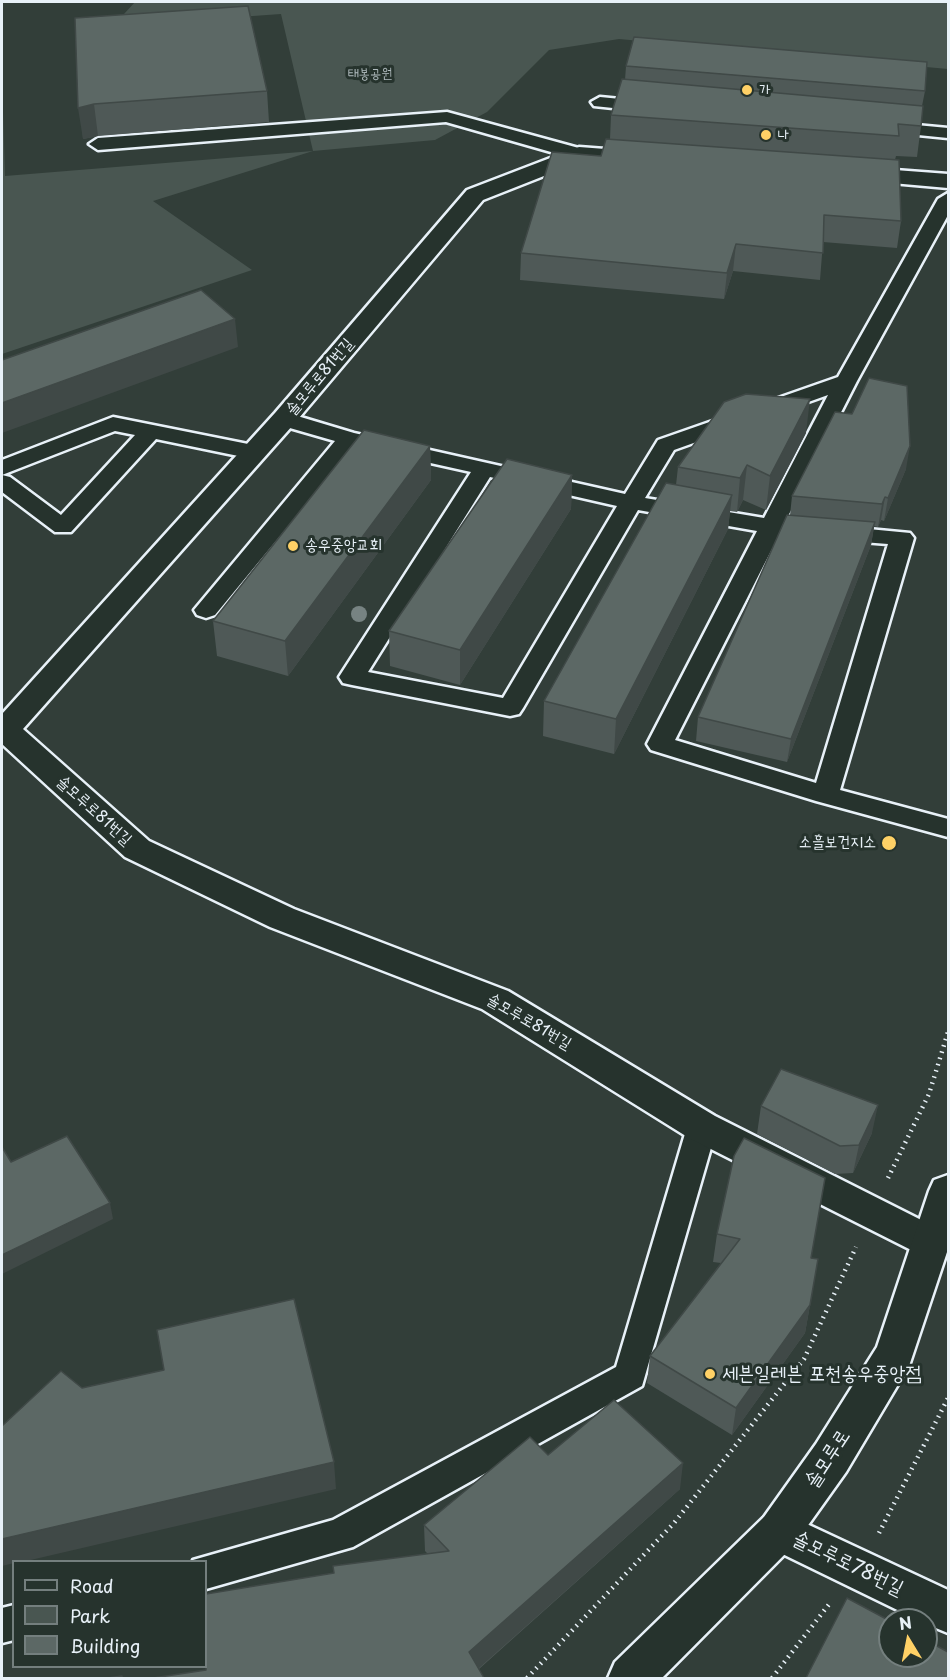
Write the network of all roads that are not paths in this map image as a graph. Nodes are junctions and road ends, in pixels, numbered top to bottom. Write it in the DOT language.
graph roads {
  1 [pos="600,102"];
  2 [pos="670,108"];
  3 [pos="867,126"];
  4 [pos="948,133"];
  5 [pos="98,144"];
  6 [pos="579,154"];
  7 [pos="663,160"];
  8 [pos="829,172"];
  9 [pos="948,181"];
  10 [pos="948,199"];
  11 [pos="846,381"];
  12 [pos="284,419"];
  13 [pos="150,432"];
  14 [pos="349,438"];
  15 [pos="254,452"];
  16 [pos="2,468"];
  17 [pos="484,469"];
  18 [pos="2,482"];
  19 [pos="631,502"];
  20 [pos="768,528"];
  21 [pos="206,610"];
  22 [pos="825,795"];
  23 [pos="948,828"];
  24 [pos="702,1127"];
  25 [pos="948,1191"];
  26 [pos="931,1244"];
  27 [pos="779,1531"];
  28 [pos="207,1572"];
  29 [pos="948,1612"];
  30 [pos="631,1678"];
  1 -- 2 [label="lane"];
  3 -- 4 [label="lane"];
  5 -- 6 [label="lane"];
  6 -- 7 [label="street"];
  6 -- 12 [label="street, 솔모루로81번길"];
  8 -- 9 [label="street"];
  10 -- 11 [label="lane"];
  11 -- 19 [label="lane"];
  11 -- 20 [label="lane"];
  12 -- 14 [label="lane"];
  12 -- 15 [label="street, 솔모루로81번길"];
  13 -- 15 [label="lane"];
  13 -- 16 [label="lane"];
  13 -- 18 [label="lane"];
  14 -- 17 [label="lane"];
  14 -- 21 [label="lane"];
  15 -- 24 [label="street, 솔모루로81번길"];
  17 -- 19 [label="lane"];
  17 -- 19 [label="lane"];
  19 -- 20 [label="lane"];
  20 -- 22 [label="lane"];
  20 -- 22 [label="lane"];
  22 -- 23 [label="lane"];
  24 -- 26 [label="street, 솔모루로81번길"];
  24 -- 28 [label="lane"];
  25 -- 26 [label="street, 솔모루로"];
  26 -- 27 [label="street, 솔모루로"];
  27 -- 29 [label="street, 솔모루로78번길"];
  27 -- 30 [label="street, 솔모루로"];
}
